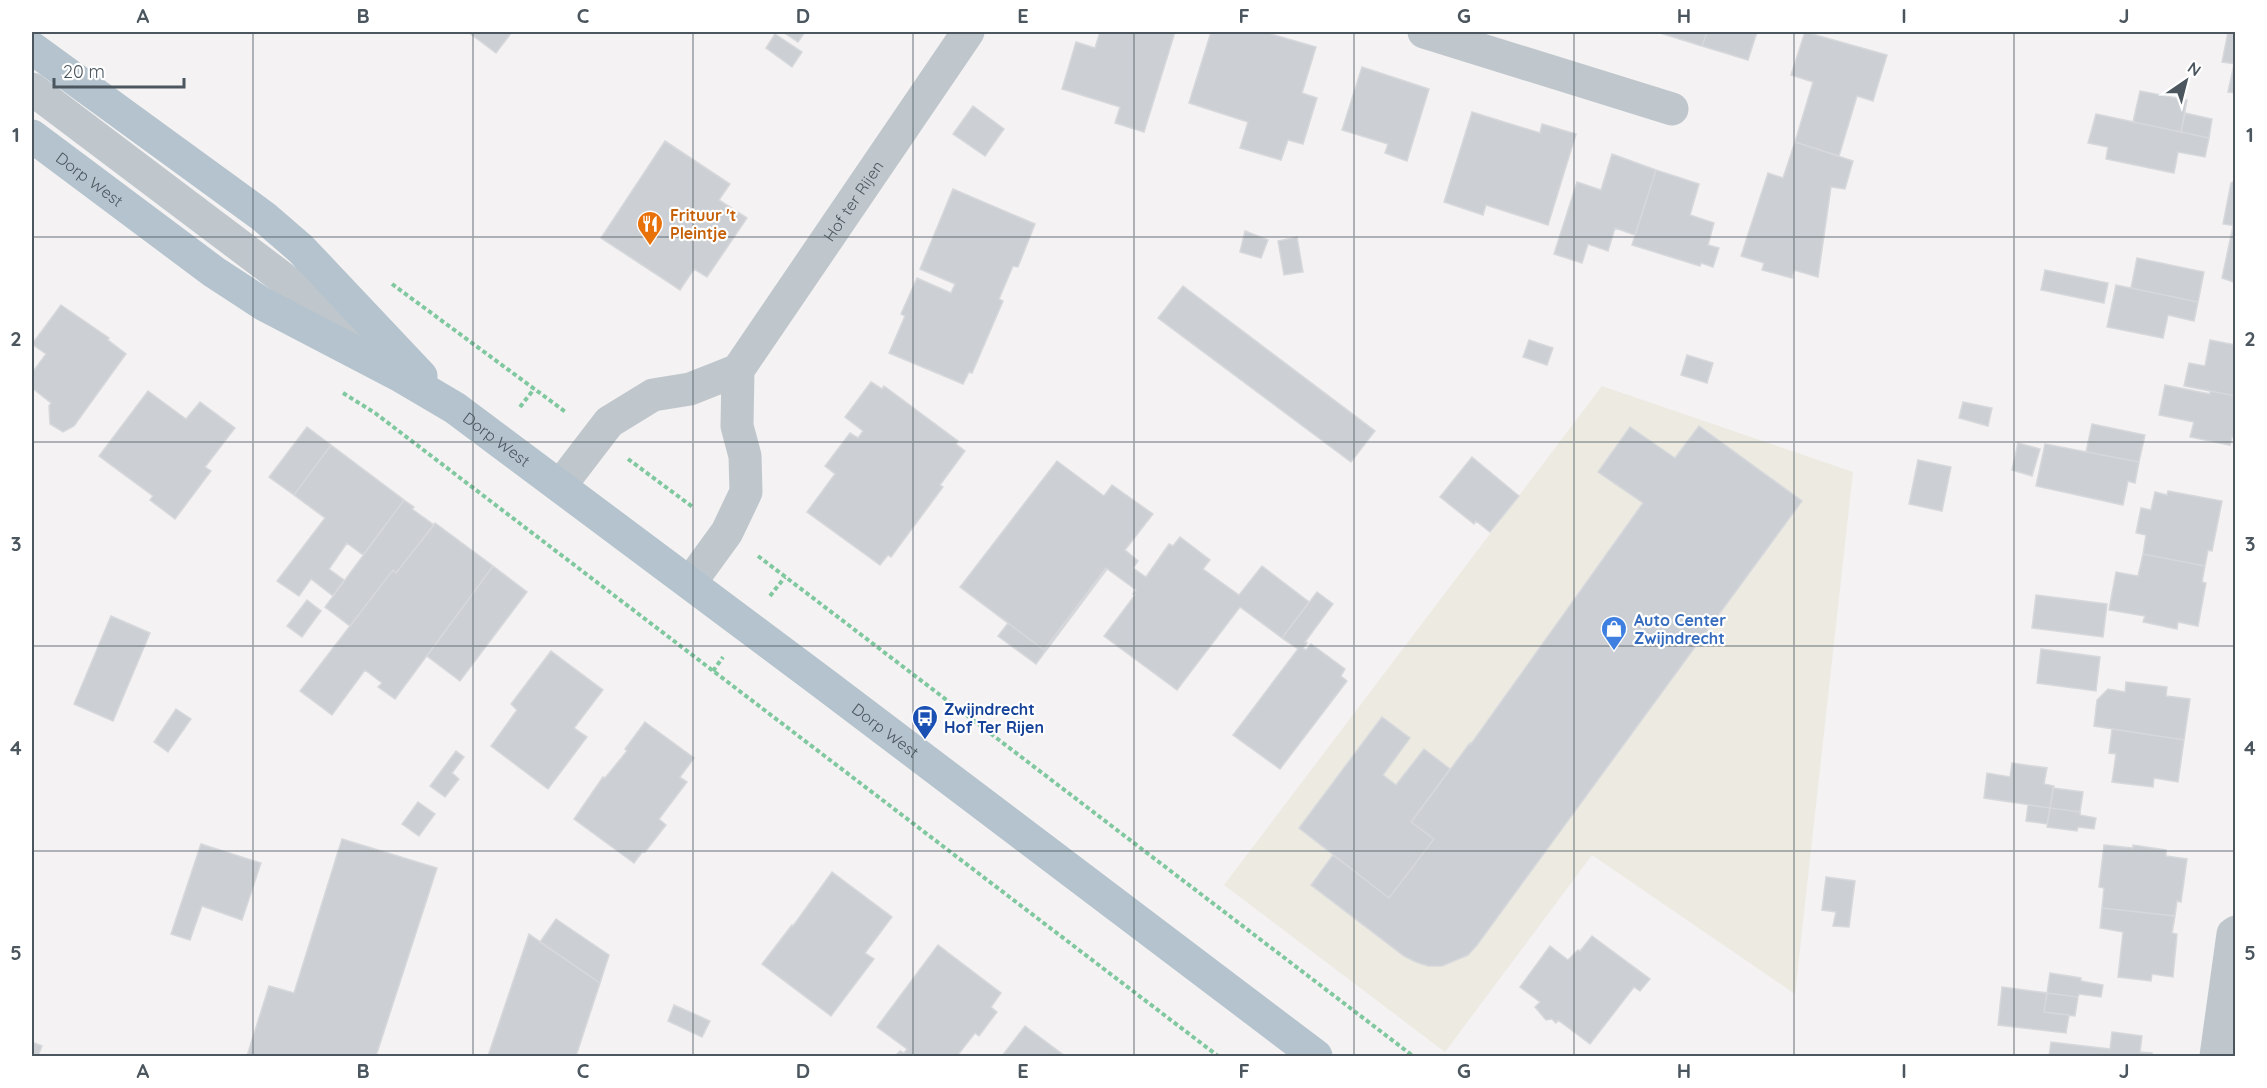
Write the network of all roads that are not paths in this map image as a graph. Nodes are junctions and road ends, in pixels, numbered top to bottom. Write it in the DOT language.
graph roads {
  1 [pos="968,32"];
  2 [pos="1424,32"];
  3 [pos="32,48"];
  4 [pos="32,89"];
  5 [pos="1672,109"];
  6 [pos="32,136"];
  7 [pos="738,370"];
  8 [pos="455,408"];
  9 [pos="560,486"];
  10 [pos="690,583"];
  11 [pos="2235,932"];
  12 [pos="1316,1056"];
  13 [pos="2216,1056"];
  1 -- 7 [label="street, Hof ter Rijen"];
  2 -- 5 [label="street"];
  3 -- 8 [label="main road, Dorp West"];
  4 -- 8 [label="street"];
  6 -- 8 [label="main road, Dorp West"];
  7 -- 9 [label="street"];
  7 -- 10 [label="street"];
  8 -- 9 [label="main road, Dorp West"];
  9 -- 10 [label="main road, Dorp West"];
  10 -- 12 [label="main road, Dorp West"];
  11 -- 13 [label="street"];
}
